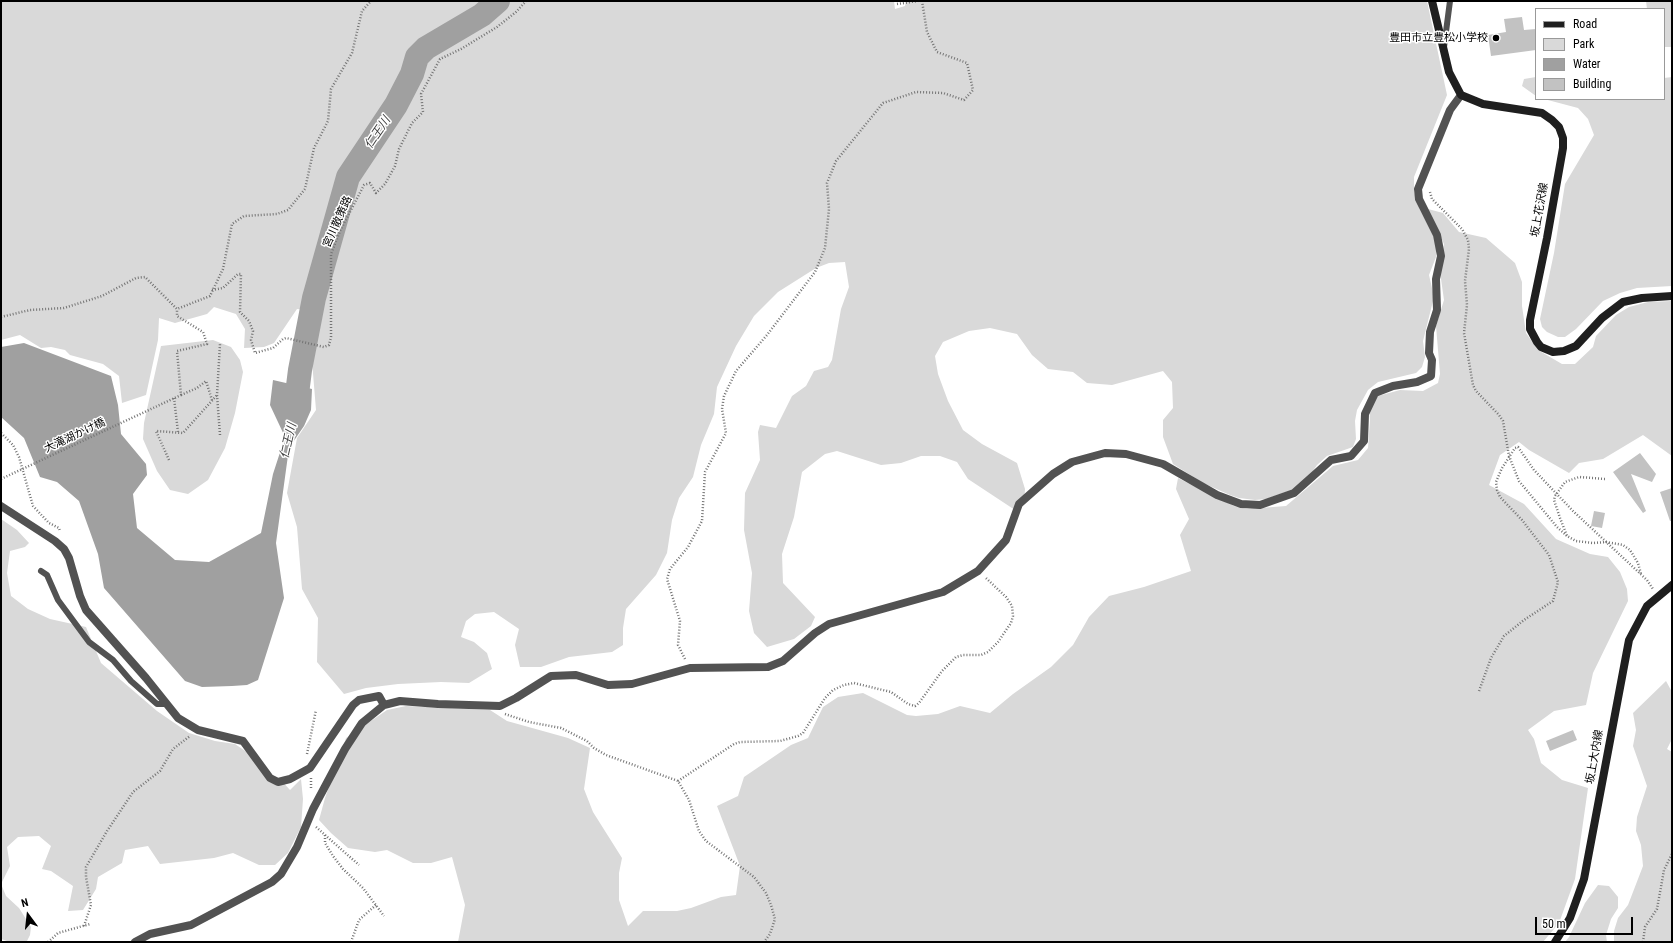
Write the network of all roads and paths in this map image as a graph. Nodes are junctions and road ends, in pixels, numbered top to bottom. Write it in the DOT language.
graph roads {
  1 [pos="370,1"];
  2 [pos="526,1"];
  3 [pos="897,1"];
  4 [pos="918,1"];
  5 [pos="922,1"];
  6 [pos="1432,1"];
  7 [pos="1450,1"];
  8 [pos="1444,51"];
  9 [pos="1461,95"];
  10 [pos="1421,177"];
  11 [pos="212,290"];
  12 [pos="1672,296"];
  13 [pos="177,308"];
  14 [pos="1,317"];
  15 [pos="220,344"];
  16 [pos="181,395"];
  17 [pos="217,395"];
  18 [pos="174,398"];
  19 [pos="212,400"];
  20 [pos="178,432"];
  21 [pos="1,433"];
  22 [pos="220,435"];
  23 [pos="1509,456"];
  24 [pos="169,460"];
  25 [pos="1,479"];
  26 [pos="1605,479"];
  27 [pos="1556,493"];
  28 [pos="1,506"];
  29 [pos="61,534"];
  30 [pos="1567,536"];
  31 [pos="1606,542"];
  32 [pos="41,571"];
  33 [pos="978,571"];
  34 [pos="1642,575"];
  35 [pos="1672,585"];
  36 [pos="1658,596"];
  37 [pos="690,668"];
  38 [pos="1479,691"];
  39 [pos="166,704"];
  40 [pos="384,705"];
  41 [pos="493,705"];
  42 [pos="316,710"];
  43 [pos="198,730"];
  44 [pos="305,771"];
  45 [pos="678,781"];
  46 [pos="307,822"];
  47 [pos="325,835"];
  48 [pos="1672,854"];
  49 [pos="360,865"];
  50 [pos="376,905"];
  51 [pos="384,916"];
  52 [pos="90,924"];
  53 [pos="84,926"];
  54 [pos="48,942"];
  55 [pos="135,942"];
  56 [pos="351,942"];
  57 [pos="764,942"];
  58 [pos="1555,942"];
  59 [pos="1643,942"];
  1 -- 11 [label="path"];
  2 -- 11 [label="path, 宮川散策路"];
  3 -- 4 [label="path"];
  5 -- 37 [label="path"];
  6 -- 8 [label="main road"];
  7 -- 8 [label="lane"];
  8 -- 9 [label="main road"];
  9 -- 10 [label="street"];
  9 -- 12 [label="main road, 坂上花沢線"];
  10 -- 23 [label="path"];
  10 -- 33 [label="street"];
  11 -- 13 [label="path"];
  13 -- 14 [label="path"];
  13 -- 16 [label="path"];
  15 -- 17 [label="path"];
  16 -- 18 [label="path, 大滝湖かけ橋"];
  16 -- 19 [label="path, 大滝湖かけ橋"];
  17 -- 19 [label="path"];
  17 -- 22 [label="path"];
  18 -- 20 [label="path"];
  18 -- 25 [label="path, 大滝湖かけ橋"];
  19 -- 20 [label="path"];
  20 -- 24 [label="path"];
  21 -- 29 [label="path"];
  23 -- 27 [label="path"];
  23 -- 30 [label="path"];
  23 -- 38 [label="path"];
  26 -- 27 [label="path"];
  27 -- 30 [label="path"];
  27 -- 31 [label="path"];
  28 -- 39 [label="street"];
  30 -- 31 [label="path"];
  31 -- 34 [label="path"];
  31 -- 34 [label="path"];
  32 -- 39 [label="lane"];
  33 -- 37 [label="street"];
  33 -- 45 [label="path"];
  34 -- 36 [label="path"];
  35 -- 36 [label="main road, 坂上大内線"];
  36 -- 58 [label="main road, 坂上大内線"];
  37 -- 41 [label="street"];
  39 -- 43 [label="street"];
  40 -- 41 [label="street"];
  40 -- 44 [label="street"];
  40 -- 46 [label="street"];
  41 -- 45 [label="path"];
  42 -- 44 [label="path"];
  43 -- 44 [label="street"];
  43 -- 53 [label="path"];
  45 -- 57 [label="path"];
  46 -- 47 [label="path"];
  46 -- 55 [label="street"];
  47 -- 49 [label="path"];
  47 -- 50 [label="path"];
  48 -- 59 [label="path"];
  50 -- 51 [label="path"];
  50 -- 56 [label="path"];
  52 -- 53 [label="path"];
  53 -- 54 [label="path"];
}
